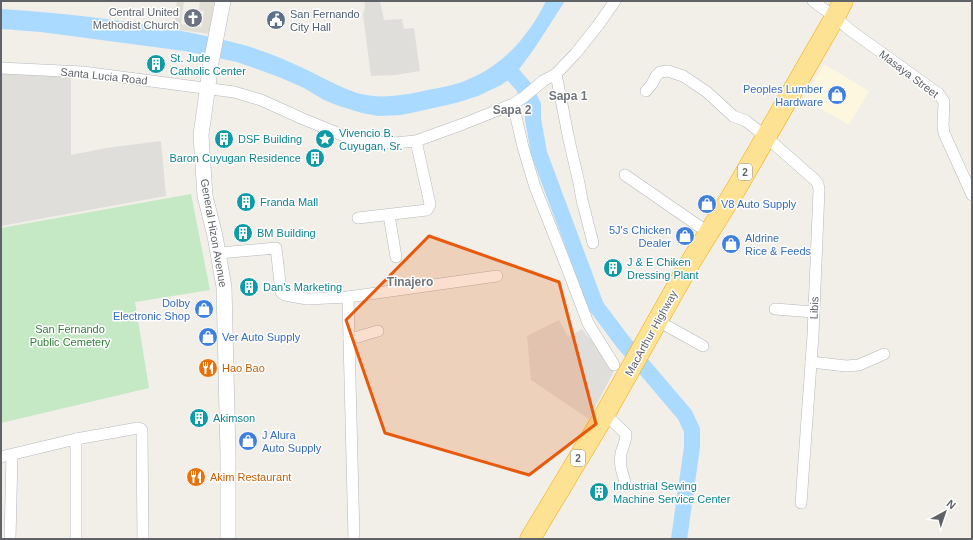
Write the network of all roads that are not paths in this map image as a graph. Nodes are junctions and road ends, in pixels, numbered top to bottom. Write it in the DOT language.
graph roads {
  1 [pos="223,1"];
  2 [pos="615,1"];
  3 [pos="813,1"];
  4 [pos="839,9"];
  5 [pos="1,68"];
  6 [pos="556,74"];
  7 [pos="208,88"];
  8 [pos="646,91"];
  9 [pos="514,103"];
  10 [pos="765,136"];
  11 [pos="416,141"];
  12 [pos="624,175"];
  13 [pos="972,195"];
  14 [pos="389,215"];
  15 [pos="358,218"];
  16 [pos="709,233"];
  17 [pos="593,244"];
  18 [pos="219,253"];
  19 [pos="396,257"];
  20 [pos="498,276"];
  21 [pos="348,297"];
  22 [pos="776,309"];
  23 [pos="814,312"];
  24 [pos="658,321"];
  25 [pos="378,331"];
  26 [pos="348,338"];
  27 [pos="703,346"];
  28 [pos="884,354"];
  29 [pos="811,362"];
  30 [pos="620,371"];
  31 [pos="605,414"];
  32 [pos="76,440"];
  33 [pos="6,456"];
  34 [pos="625,482"];
  35 [pos="801,503"];
  36 [pos="10,539"];
  37 [pos="76,539"];
  38 [pos="143,539"];
  39 [pos="228,539"];
  40 [pos="354,539"];
  41 [pos="530,539"];
  1 -- 7 [label="main road, General Hizon Avenue"];
  2 -- 6 [label="street, Santa Lucia Road"];
  3 -- 4 [label="street, Masaya Street"];
  4 -- 10 [label="highway, MacArthur Highway / 2"];
  4 -- 13 [label="street, Masaya Street"];
  5 -- 7 [label="street, Santa Lucia Road"];
  6 -- 9 [label="street, Santa Lucia Road"];
  6 -- 17 [label="street"];
  7 -- 11 [label="street, Santa Lucia Road"];
  7 -- 18 [label="main road, General Hizon Avenue"];
  8 -- 10 [label="street, Libis"];
  9 -- 11 [label="street, Santa Lucia Road"];
  9 -- 30 [label="street"];
  10 -- 16 [label="highway, MacArthur Highway / 2"];
  10 -- 23 [label="street, Libis"];
  11 -- 14 [label="street"];
  12 -- 16 [label="street"];
  14 -- 15 [label="street"];
  14 -- 19 [label="street"];
  16 -- 24 [label="highway, MacArthur Highway / 2"];
  18 -- 21 [label="street"];
  18 -- 39 [label="main road, General Hizon Avenue"];
  20 -- 21 [label="street"];
  21 -- 26 [label="street"];
  22 -- 23 [label="street"];
  23 -- 29 [label="street, Libis"];
  24 -- 27 [label="street"];
  24 -- 30 [label="highway, MacArthur Highway / 2"];
  25 -- 26 [label="street"];
  26 -- 40 [label="street"];
  28 -- 29 [label="street"];
  29 -- 35 [label="street, Libis"];
  30 -- 31 [label="highway, MacArthur Highway / 2"];
  31 -- 34 [label="street"];
  31 -- 41 [label="highway, MacArthur Highway / 2"];
  32 -- 33 [label="street"];
  32 -- 37 [label="street"];
  32 -- 38 [label="street"];
  33 -- 36 [label="street"];
}
